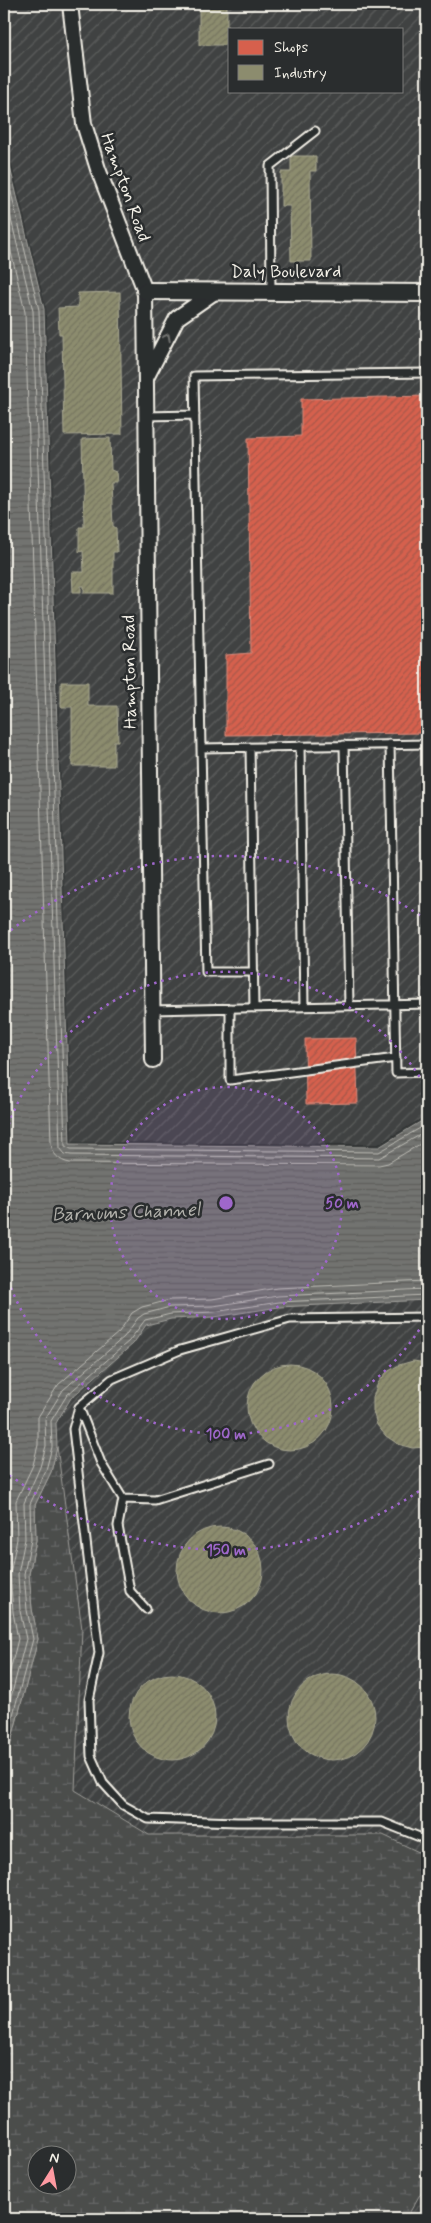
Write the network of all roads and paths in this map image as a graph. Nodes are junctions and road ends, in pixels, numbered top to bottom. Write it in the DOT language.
graph roads {
  1 [pos="70,4"];
  2 [pos="315,131"];
  3 [pos="145,291"];
  4 [pos="216,291"];
  5 [pos="271,291"];
  6 [pos="427,293"];
  7 [pos="427,373"];
  8 [pos="145,381"];
  9 [pos="195,415"];
  10 [pos="145,416"];
  11 [pos="390,744"];
  12 [pos="427,744"];
  13 [pos="344,745"];
  14 [pos="300,746"];
  15 [pos="250,747"];
  16 [pos="201,748"];
  17 [pos="254,972"];
  18 [pos="394,1004"];
  19 [pos="427,1004"];
  20 [pos="349,1005"];
  21 [pos="304,1006"];
  22 [pos="230,1008"];
  23 [pos="254,1008"];
  24 [pos="152,1010"];
  25 [pos="396,1058"];
  26 [pos="153,1060"];
  27 [pos="427,1072"];
  28 [pos="427,1317"];
  29 [pos="79,1407"];
  30 [pos="269,1464"];
  31 [pos="123,1499"];
  32 [pos="146,1610"];
  33 [pos="427,1840"];
  1 -- 3 [label="street, Hampton Road"];
  2 -- 5 [label="lane"];
  3 -- 4 [label="street, Daly Boulevard"];
  3 -- 8 [label="street, Hampton Road"];
  4 -- 5 [label="street, Daly Boulevard"];
  8 -- 4 [label="street, Hampton Road, one-way"];
  5 -- 6 [label="street, Daly Boulevard"];
  7 -- 9 [label="lane"];
  8 -- 10 [label="street, Hampton Road"];
  9 -- 10 [label="lane"];
  9 -- 16 [label="lane"];
  10 -- 24 [label="street, Hampton Road"];
  11 -- 12 [label="lane"];
  11 -- 13 [label="lane"];
  11 -- 18 [label="lane"];
  13 -- 14 [label="lane"];
  13 -- 20 [label="lane"];
  14 -- 15 [label="lane"];
  14 -- 21 [label="lane"];
  15 -- 16 [label="lane"];
  15 -- 17 [label="lane"];
  16 -- 17 [label="lane"];
  17 -- 23 [label="lane"];
  18 -- 19 [label="lane"];
  18 -- 20 [label="lane"];
  18 -- 25 [label="lane"];
  20 -- 21 [label="lane"];
  21 -- 23 [label="lane"];
  22 -- 23 [label="lane"];
  22 -- 24 [label="lane"];
  22 -- 25 [label="lane"];
  24 -- 26 [label="street, Hampton Road"];
  25 -- 27 [label="lane"];
  28 -- 29 [label="lane"];
  29 -- 31 [label="lane"];
  29 -- 33 [label="lane"];
  30 -- 31 [label="lane"];
  31 -- 32 [label="lane"];
}
